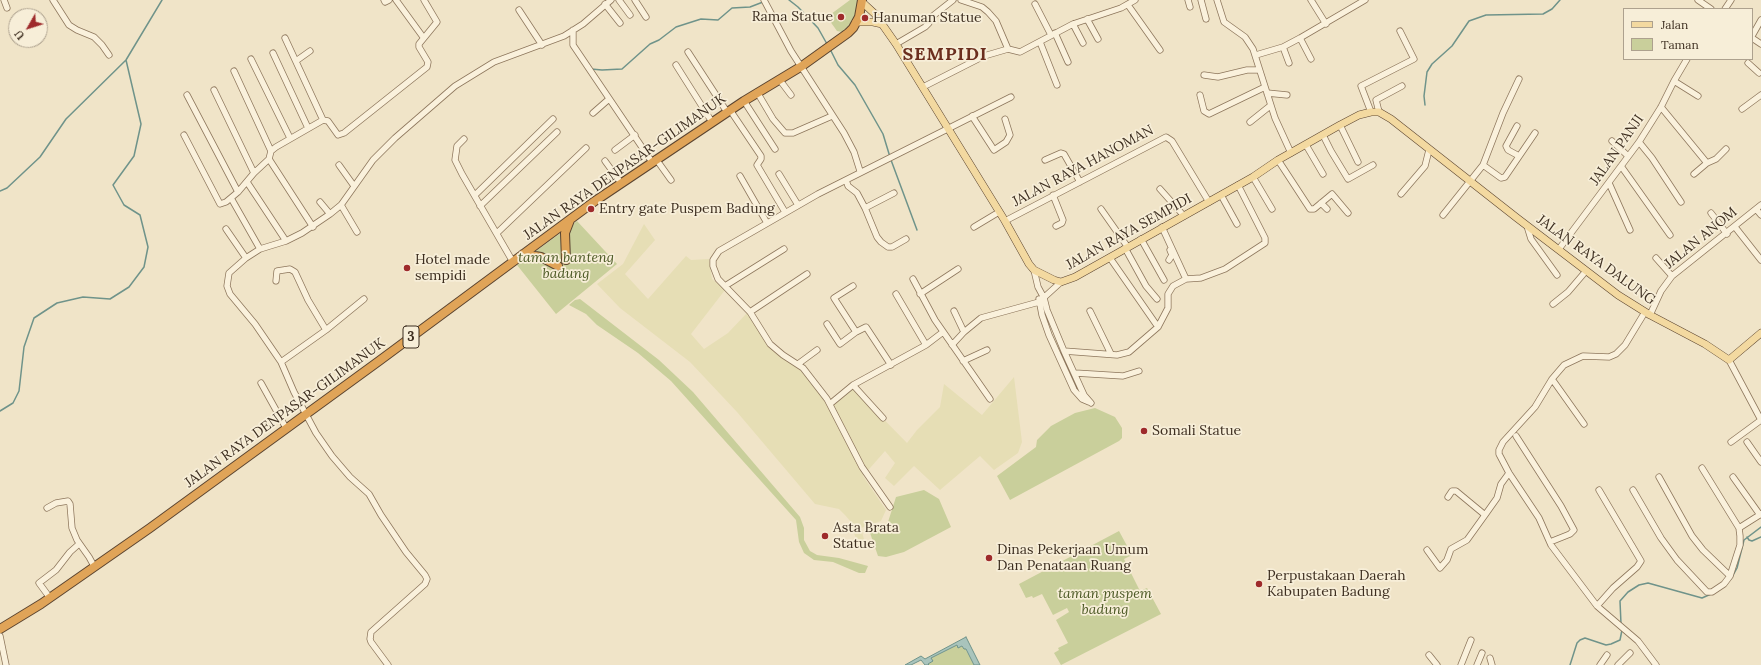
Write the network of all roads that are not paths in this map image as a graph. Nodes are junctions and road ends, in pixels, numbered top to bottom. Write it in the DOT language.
graph roads {
  1 [pos="4,0"];
  2 [pos="53,0"];
  3 [pos="384,0"];
  4 [pos="389,0"];
  5 [pos="396,0"];
  6 [pos="424,0"];
  7 [pos="611,0"];
  8 [pos="619,0"];
  9 [pos="636,0"];
  10 [pos="953,0"];
  11 [pos="961,0"];
  12 [pos="1135,0"];
  13 [pos="1188,0"];
  14 [pos="1201,0"];
  15 [pos="1217,0"];
  16 [pos="1311,0"];
  17 [pos="1365,0"];
  18 [pos="1698,0"];
  19 [pos="862,1"];
  20 [pos="765,2"];
  21 [pos="605,4"];
  22 [pos="1035,4"];
  23 [pos="1128,5"];
  24 [pos="1190,7"];
  25 [pos="7,8"];
  26 [pos="1710,8"];
  27 [pos="520,10"];
  28 [pos="630,15"];
  29 [pos="646,17"];
  30 [pos="1088,19"];
  31 [pos="1206,19"];
  32 [pos="1761,20"];
  33 [pos="620,22"];
  34 [pos="856,22"];
  35 [pos="882,24"];
  36 [pos="1073,24"];
  37 [pos="1326,24"];
  38 [pos="573,30"];
  39 [pos="1400,31"];
  40 [pos="1053,34"];
  41 [pos="1753,35"];
  42 [pos="285,38"];
  43 [pos="423,38"];
  44 [pos="1300,38"];
  45 [pos="1753,38"];
  46 [pos="1098,39"];
  47 [pos="1040,42"];
  48 [pos="1083,43"];
  49 [pos="896,44"];
  50 [pos="1761,44"];
  51 [pos="542,45"];
  52 [pos="1283,47"];
  53 [pos="1008,49"];
  54 [pos="1160,50"];
  55 [pos="310,51"];
  56 [pos="688,52"];
  57 [pos="273,53"];
  58 [pos="109,54"];
  59 [pos="1256,55"];
  60 [pos="251,59"];
  61 [pos="1311,59"];
  62 [pos="1686,60"];
  63 [pos="296,61"];
  64 [pos="1068,62"];
  65 [pos="1290,63"];
  66 [pos="1748,63"];
  67 [pos="676,65"];
  68 [pos="802,66"];
  69 [pos="1260,70"];
  70 [pos="234,71"];
  71 [pos="1760,72"];
  72 [pos="1204,75"];
  73 [pos="779,79"];
  74 [pos="1519,79"];
  75 [pos="1674,81"];
  76 [pos="1057,85"];
  77 [pos="1402,86"];
  78 [pos="923,87"];
  79 [pos="1265,87"];
  80 [pos="214,90"];
  81 [pos="757,92"];
  82 [pos="1267,93"];
  83 [pos="1761,94"];
  84 [pos="187,95"];
  85 [pos="791,95"];
  86 [pos="1200,95"];
  87 [pos="1287,95"];
  88 [pos="1698,96"];
  89 [pos="1011,97"];
  90 [pos="609,99"];
  91 [pos="744,101"];
  92 [pos="1270,106"];
  93 [pos="1661,107"];
  94 [pos="1742,109"];
  95 [pos="729,111"];
  96 [pos="1375,112"];
  97 [pos="592,113"];
  98 [pos="832,116"];
  99 [pos="972,116"];
  100 [pos="553,119"];
  101 [pos="1004,119"];
  102 [pos="326,121"];
  103 [pos="712,122"];
  104 [pos="1250,122"];
  105 [pos="1340,125"];
  106 [pos="1517,126"];
  107 [pos="308,128"];
  108 [pos="948,129"];
  109 [pos="557,132"];
  110 [pos="1535,133"];
  111 [pos="184,135"];
  112 [pos="635,135"];
  113 [pos="1323,135"];
  114 [pos="290,138"];
  115 [pos="464,139"];
  116 [pos="1612,141"];
  117 [pos="1639,142"];
  118 [pos="1306,145"];
  119 [pos="586,148"];
  120 [pos="1726,148"];
  121 [pos="775,149"];
  122 [pos="615,150"];
  123 [pos="1429,150"];
  124 [pos="271,151"];
  125 [pos="1291,153"];
  126 [pos="1519,156"];
  127 [pos="1628,156"];
  128 [pos="269,159"];
  129 [pos="654,160"];
  130 [pos="1045,160"];
  131 [pos="1278,160"];
  132 [pos="605,161"];
  133 [pos="1358,162"];
  134 [pos="1707,163"];
  135 [pos="339,165"];
  136 [pos="1373,165"];
  137 [pos="1483,165"];
  138 [pos="1621,166"];
  139 [pos="860,171"];
  140 [pos="254,173"];
  141 [pos="779,174"];
  142 [pos="1323,174"];
  143 [pos="1694,174"];
  144 [pos="740,176"];
  145 [pos="1253,177"];
  146 [pos="671,180"];
  147 [pos="846,180"];
  148 [pos="1469,181"];
  149 [pos="247,182"];
  150 [pos="1080,182"];
  151 [pos="622,183"];
  152 [pos="1609,183"];
  153 [pos="1238,185"];
  154 [pos="354,186"];
  155 [pos="1160,189"];
  156 [pos="238,192"];
  157 [pos="894,193"];
  158 [pos="1401,194"];
  159 [pos="1053,195"];
  160 [pos="1221,195"];
  161 [pos="475,196"];
  162 [pos="231,198"];
  163 [pos="320,202"];
  164 [pos="1209,202"];
  165 [pos="1321,202"];
  166 [pos="1681,202"];
  167 [pos="342,205"];
  168 [pos="798,205"];
  169 [pos="1761,205"];
  170 [pos="480,206"];
  171 [pos="865,208"];
  172 [pos="1101,209"];
  173 [pos="1272,209"];
  174 [pos="1327,209"];
  175 [pos="1756,209"];
  176 [pos="785,212"];
  177 [pos="999,212"];
  178 [pos="1348,213"];
  179 [pos="1711,213"];
  180 [pos="330,214"];
  181 [pos="1443,215"];
  182 [pos="1184,216"];
  183 [pos="1761,216"];
  184 [pos="572,218"];
  185 [pos="1004,221"];
  186 [pos="767,223"];
  187 [pos="1237,224"];
  188 [pos="1056,226"];
  189 [pos="1527,226"];
  190 [pos="313,227"];
  191 [pos="974,227"];
  192 [pos="1735,227"];
  193 [pos="1161,228"];
  194 [pos="226,229"];
  195 [pos="1630,230"];
  196 [pos="357,232"];
  197 [pos="496,233"];
  198 [pos="1727,234"];
  199 [pos="1670,235"];
  200 [pos="906,239"];
  201 [pos="1141,239"];
  202 [pos="286,241"];
  203 [pos="1126,247"];
  204 [pos="260,249"];
  205 [pos="784,249"];
  206 [pos="1559,249"];
  207 [pos="523,254"];
  208 [pos="246,258"];
  209 [pos="1110,258"];
  210 [pos="1656,258"];
  211 [pos="566,260"];
  212 [pos="1168,260"];
  213 [pos="1761,260"];
  214 [pos="513,262"];
  215 [pos="558,266"];
  216 [pos="958,268"];
  217 [pos="1034,270"];
  218 [pos="1586,270"];
  219 [pos="807,274"];
  220 [pos="1557,275"];
  221 [pos="1672,276"];
  222 [pos="912,279"];
  223 [pos="1186,279"];
  224 [pos="1164,280"];
  225 [pos="276,281"];
  226 [pos="1061,282"];
  227 [pos="725,286"];
  228 [pos="853,286"];
  229 [pos="896,294"];
  230 [pos="920,294"];
  231 [pos="364,299"];
  232 [pos="1157,299"];
  233 [pos="1041,300"];
  234 [pos="1554,304"];
  235 [pos="954,311"];
  236 [pos="1090,311"];
  237 [pos="750,312"];
  238 [pos="1647,313"];
  239 [pos="828,324"];
  240 [pos="1158,327"];
  241 [pos="326,330"];
  242 [pos="856,332"];
  243 [pos="943,332"];
  244 [pos="964,332"];
  245 [pos="1057,333"];
  246 [pos="1761,333"];
  247 [pos="1049,335"];
  248 [pos="952,344"];
  249 [pos="926,345"];
  250 [pos="817,350"];
  251 [pos="988,350"];
  252 [pos="1064,351"];
  253 [pos="1111,354"];
  254 [pos="963,360"];
  255 [pos="1729,360"];
  256 [pos="1069,361"];
  257 [pos="281,362"];
  258 [pos="798,364"];
  259 [pos="1062,364"];
  260 [pos="891,365"];
  261 [pos="1139,371"];
  262 [pos="1075,373"];
  263 [pos="1552,379"];
  264 [pos="261,383"];
  265 [pos="853,385"];
  266 [pos="990,399"];
  267 [pos="830,404"];
  268 [pos="306,413"];
  269 [pos="884,418"];
  270 [pos="1761,420"];
  271 [pos="1584,424"];
  272 [pos="286,428"];
  273 [pos="1516,436"];
  274 [pos="1731,442"];
  275 [pos="1747,442"];
  276 [pos="1761,462"];
  277 [pos="1702,468"];
  278 [pos="1509,473"];
  279 [pos="1659,477"];
  280 [pos="1732,477"];
  281 [pos="1599,490"];
  282 [pos="1633,490"];
  283 [pos="1448,497"];
  284 [pos="890,507"];
  285 [pos="47,508"];
  286 [pos="1486,515"];
  287 [pos="1760,515"];
  288 [pos="1739,528"];
  289 [pos="1550,542"];
  290 [pos="79,544"];
  291 [pos="1427,550"];
  292 [pos="94,566"];
  293 [pos="1730,576"];
  294 [pos="50,598"];
  295 [pos="1597,606"];
  296 [pos="0,629"];
  297 [pos="0,636"];
  298 [pos="1471,640"];
  299 [pos="1482,653"];
  300 [pos="1630,654"];
  301 [pos="1429,655"];
  302 [pos="1607,655"];
  303 [pos="1490,658"];
  304 [pos="6,665"];
  305 [pos="388,665"];
  306 [pos="1437,665"];
  307 [pos="1461,665"];
  308 [pos="1477,665"];
  309 [pos="1492,665"];
  310 [pos="1600,665"];
  311 [pos="1618,665"];
  312 [pos="1656,665"];
  1 -- 25 [label="street"];
  2 -- 58 [label="street"];
  3 -- 4 [label="street"];
  5 -- 43 [label="street"];
  6 -- 43 [label="street"];
  7 -- 21 [label="street"];
  8 -- 28 [label="street"];
  9 -- 29 [label="street"];
  10 -- 49 [label="street"];
  11 -- 53 [label="street"];
  12 -- 23 [label="street"];
  13 -- 24 [label="street"];
  14 -- 31 [label="street"];
  15 -- 59 [label="street"];
  16 -- 37 [label="street"];
  17 -- 37 [label="street"];
  18 -- 26 [label="street"];
  19 -- 34 [label="highway, 3"];
  19 -- 35 [label="main road"];
  20 -- 68 [label="street"];
  21 -- 33 [label="street"];
  21 -- 38 [label="street"];
  22 -- 40 [label="street"];
  23 -- 30 [label="street"];
  23 -- 54 [label="street"];
  27 -- 51 [label="street"];
  30 -- 36 [label="street"];
  30 -- 46 [label="street"];
  32 -- 41 [label="street"];
  34 -- 35 [label="main road"];
  34 -- 68 [label="highway, JALAN RAYA DENPASAR-GILIMANUK / 3"];
  35 -- 49 [label="main road"];
  36 -- 40 [label="street"];
  36 -- 48 [label="street"];
  37 -- 44 [label="street"];
  38 -- 51 [label="street"];
  38 -- 90 [label="street"];
  39 -- 96 [label="street"];
  40 -- 47 [label="street"];
  40 -- 64 [label="street"];
  42 -- 63 [label="street"];
  43 -- 102 [label="street"];
  44 -- 52 [label="street"];
  44 -- 61 [label="street"];
  45 -- 50 [label="street"];
  47 -- 53 [label="street"];
  47 -- 76 [label="street"];
  49 -- 78 [label="main road"];
  51 -- 154 [label="street"];
  52 -- 59 [label="street"];
  52 -- 65 [label="street"];
  53 -- 78 [label="street"];
  55 -- 63 [label="street"];
  56 -- 95 [label="street"];
  57 -- 107 [label="street"];
  59 -- 69 [label="street"];
  60 -- 114 [label="street"];
  62 -- 75 [label="street, JALAN PANJI"];
  63 -- 102 [label="street"];
  66 -- 71 [label="street"];
  67 -- 103 [label="street"];
  68 -- 73 [label="highway, JALAN RAYA DENPASAR-GILIMANUK / 3"];
  68 -- 98 [label="street"];
  69 -- 72 [label="street"];
  69 -- 79 [label="street"];
  70 -- 124 [label="street"];
  73 -- 81 [label="highway, JALAN RAYA DENPASAR-GILIMANUK / 3"];
  73 -- 85 [label="street"];
  74 -- 137 [label="street"];
  75 -- 88 [label="street"];
  75 -- 93 [label="street, JALAN PANJI"];
  77 -- 96 [label="street"];
  78 -- 108 [label="main road"];
  79 -- 82 [label="street"];
  79 -- 86 [label="street"];
  80 -- 140 [label="street"];
  81 -- 91 [label="highway, JALAN RAYA DENPASAR-GILIMANUK / 3"];
  81 -- 98 [label="street"];
  82 -- 87 [label="street"];
  82 -- 92 [label="street"];
  83 -- 94 [label="street"];
  84 -- 156 [label="street"];
  89 -- 99 [label="street"];
  90 -- 97 [label="street"];
  90 -- 112 [label="street"];
  91 -- 95 [label="highway, JALAN RAYA DENPASAR-GILIMANUK / 3"];
  91 -- 121 [label="street"];
  92 -- 104 [label="street"];
  92 -- 125 [label="street"];
  93 -- 117 [label="street, JALAN PANJI"];
  93 -- 134 [label="street"];
  95 -- 103 [label="highway, JALAN RAYA DENPASAR-GILIMANUK / 3"];
  95 -- 176 [label="street"];
  96 -- 105 [label="main road, JALAN RAYA SEMPIDI"];
  96 -- 123 [label="main road"];
  98 -- 139 [label="street"];
  99 -- 101 [label="street"];
  99 -- 108 [label="street"];
  100 -- 161 [label="street"];
  102 -- 107 [label="street"];
  103 -- 129 [label="highway, JALAN RAYA DENPASAR-GILIMANUK / 3"];
  105 -- 113 [label="main road, JALAN RAYA SEMPIDI"];
  105 -- 133 [label="street"];
  106 -- 126 [label="street"];
  107 -- 114 [label="street"];
  108 -- 139 [label="street"];
  108 -- 177 [label="main road"];
  109 -- 170 [label="street"];
  110 -- 126 [label="street"];
  111 -- 162 [label="street"];
  112 -- 122 [label="street"];
  112 -- 129 [label="street"];
  113 -- 118 [label="main road, JALAN RAYA SEMPIDI"];
  113 -- 136 [label="street"];
  114 -- 124 [label="street"];
  115 -- 161 [label="street"];
  116 -- 127 [label="street"];
  117 -- 127 [label="street, JALAN PANJI"];
  117 -- 166 [label="street"];
  118 -- 125 [label="main road, JALAN RAYA SEMPIDI"];
  118 -- 142 [label="street"];
  119 -- 197 [label="street"];
  120 -- 134 [label="street"];
  123 -- 148 [label="main road, JALAN RAYA DALUNG"];
  123 -- 158 [label="street"];
  124 -- 128 [label="street"];
  125 -- 131 [label="main road, JALAN RAYA SEMPIDI"];
  126 -- 137 [label="street"];
  127 -- 138 [label="street, JALAN PANJI"];
  128 -- 140 [label="street"];
  128 -- 190 [label="street"];
  129 -- 146 [label="street"];
  129 -- 151 [label="highway, JALAN RAYA DENPASAR-GILIMANUK / 3"];
  130 -- 150 [label="street"];
  131 -- 145 [label="main road, JALAN RAYA SEMPIDI"];
  131 -- 165 [label="street"];
  132 -- 151 [label="street"];
  134 -- 143 [label="street"];
  135 -- 154 [label="street"];
  137 -- 148 [label="street"];
  138 -- 152 [label="street, JALAN PANJI"];
  138 -- 199 [label="street"];
  139 -- 147 [label="street"];
  140 -- 149 [label="street"];
  141 -- 168 [label="street"];
  144 -- 186 [label="street"];
  145 -- 153 [label="main road, JALAN RAYA SEMPIDI"];
  145 -- 173 [label="street"];
  147 -- 168 [label="street"];
  147 -- 171 [label="street"];
  148 -- 181 [label="street"];
  148 -- 189 [label="main road, JALAN RAYA DALUNG"];
  149 -- 156 [label="street"];
  149 -- 202 [label="street"];
  150 -- 159 [label="street, JALAN RAYA HANOMAN"];
  150 -- 164 [label="street, JALAN RAYA HANOMAN"];
  151 -- 184 [label="highway, JALAN RAYA DENPASAR-GILIMANUK / 3"];
  152 -- 195 [label="street"];
  152 -- 206 [label="street, JALAN PANJI"];
  153 -- 160 [label="main road, JALAN RAYA SEMPIDI"];
  153 -- 223 [label="street"];
  154 -- 167 [label="street"];
  155 -- 182 [label="street"];
  156 -- 162 [label="street"];
  157 -- 171 [label="street"];
  159 -- 185 [label="street, JALAN RAYA HANOMAN"];
  159 -- 188 [label="street"];
  160 -- 164 [label="main road, JALAN RAYA SEMPIDI"];
  160 -- 187 [label="street"];
  161 -- 170 [label="street"];
  162 -- 204 [label="street"];
  163 -- 180 [label="street"];
  164 -- 182 [label="main road, JALAN RAYA SEMPIDI"];
  165 -- 174 [label="street"];
  165 -- 178 [label="street"];
  167 -- 180 [label="street"];
  167 -- 196 [label="street"];
  168 -- 176 [label="street"];
  169 -- 175 [label="street, JALAN ANOM"];
  170 -- 197 [label="street"];
  171 -- 200 [label="street"];
  172 -- 203 [label="street"];
  175 -- 183 [label="street"];
  175 -- 192 [label="street, JALAN ANOM"];
  176 -- 186 [label="street"];
  177 -- 185 [label="main road"];
  177 -- 191 [label="street"];
  179 -- 198 [label="street"];
  180 -- 190 [label="street"];
  182 -- 193 [label="main road, JALAN RAYA SEMPIDI"];
  184 -- 207 [label="highway, JALAN RAYA DENPASAR-GILIMANUK / 3"];
  184 -- 211 [label="highway"];
  185 -- 217 [label="main road"];
  186 -- 227 [label="street"];
  189 -- 206 [label="main road, JALAN RAYA DALUNG"];
  189 -- 220 [label="street"];
  190 -- 202 [label="street"];
  192 -- 198 [label="street, JALAN ANOM"];
  192 -- 213 [label="street"];
  193 -- 201 [label="main road, JALAN RAYA SEMPIDI"];
  193 -- 212 [label="street"];
  193 -- 223 [label="street"];
  194 -- 208 [label="street"];
  197 -- 214 [label="street"];
  198 -- 221 [label="street, JALAN ANOM"];
  201 -- 203 [label="main road, JALAN RAYA SEMPIDI"];
  201 -- 224 [label="street"];
  202 -- 204 [label="street"];
  203 -- 209 [label="main road, JALAN RAYA SEMPIDI"];
  203 -- 232 [label="street"];
  204 -- 208 [label="street"];
  205 -- 227 [label="street"];
  206 -- 218 [label="main road, JALAN RAYA DALUNG"];
  207 -- 214 [label="highway, JALAN RAYA DENPASAR-GILIMANUK / 3"];
  207 -- 215 [label="highway"];
  208 -- 257 [label="street"];
  209 -- 226 [label="main road, JALAN RAYA SEMPIDI"];
  209 -- 240 [label="street"];
  210 -- 221 [label="street"];
  214 -- 268 [label="highway, JALAN RAYA DENPASAR-GILIMANUK / 3"];
  216 -- 230 [label="street"];
  217 -- 226 [label="main road, JALAN RAYA SEMPIDI"];
  217 -- 233 [label="street"];
  218 -- 234 [label="street"];
  218 -- 238 [label="main road, JALAN RAYA DALUNG"];
  219 -- 237 [label="street"];
  221 -- 238 [label="street, JALAN ANOM"];
  222 -- 230 [label="street"];
  223 -- 240 [label="street"];
  225 -- 241 [label="street"];
  226 -- 233 [label="street"];
  227 -- 237 [label="street"];
  228 -- 242 [label="street"];
  229 -- 249 [label="street"];
  230 -- 243 [label="street"];
  231 -- 241 [label="street"];
  233 -- 244 [label="street"];
  233 -- 245 [label="street"];
  233 -- 247 [label="street"];
  235 -- 244 [label="street"];
  236 -- 253 [label="street"];
  237 -- 258 [label="street"];
  238 -- 255 [label="main road, JALAN RAYA DALUNG"];
  238 -- 263 [label="street, JALAN ANOM"];
  239 -- 242 [label="street"];
  240 -- 253 [label="street"];
  241 -- 257 [label="street"];
  242 -- 260 [label="street"];
  243 -- 248 [label="street"];
  243 -- 249 [label="street"];
  244 -- 248 [label="street"];
  245 -- 247 [label="street"];
  245 -- 252 [label="street"];
  246 -- 255 [label="main road"];
  247 -- 259 [label="street"];
  248 -- 254 [label="street"];
  249 -- 260 [label="street"];
  250 -- 258 [label="street"];
  251 -- 254 [label="street"];
  252 -- 253 [label="street"];
  252 -- 256 [label="street"];
  254 -- 266 [label="street"];
  255 -- 270 [label="street, JALAN RAYA DALUNG"];
  256 -- 259 [label="street"];
  256 -- 262 [label="street"];
  257 -- 268 [label="street"];
  258 -- 267 [label="street"];
  259 -- 262 [label="street"];
  260 -- 265 [label="street"];
  261 -- 262 [label="street"];
  263 -- 271 [label="street"];
  263 -- 278 [label="street, JALAN ANOM"];
  264 -- 272 [label="street"];
  265 -- 267 [label="street"];
  265 -- 269 [label="street"];
  267 -- 284 [label="street"];
  268 -- 272 [label="highway, JALAN RAYA DENPASAR-GILIMANUK / 3"];
  268 -- 305 [label="street"];
  270 -- 274 [label="street"];
  272 -- 292 [label="highway, JALAN RAYA DENPASAR-GILIMANUK / 3"];
  273 -- 289 [label="street"];
  275 -- 276 [label="street"];
  277 -- 288 [label="street"];
  278 -- 286 [label="street"];
  278 -- 289 [label="street, JALAN ANOM"];
  279 -- 293 [label="street"];
  280 -- 287 [label="street"];
  281 -- 295 [label="street"];
  282 -- 293 [label="street"];
  283 -- 286 [label="street"];
  285 -- 290 [label="street"];
  286 -- 291 [label="street"];
  287 -- 288 [label="street"];
  288 -- 293 [label="street"];
  289 -- 295 [label="street, JALAN ANOM"];
  290 -- 292 [label="street"];
  290 -- 294 [label="street"];
  292 -- 294 [label="highway, JALAN RAYA DENPASAR-GILIMANUK / 3"];
  294 -- 296 [label="highway, JALAN RAYA DENPASAR-GILIMANUK / 3"];
  295 -- 312 [label="street, JALAN ANOM"];
  297 -- 304 [label="street"];
  298 -- 307 [label="street"];
  299 -- 308 [label="street"];
  300 -- 311 [label="street"];
  301 -- 306 [label="street"];
  302 -- 310 [label="street"];
  303 -- 309 [label="street"];
}
